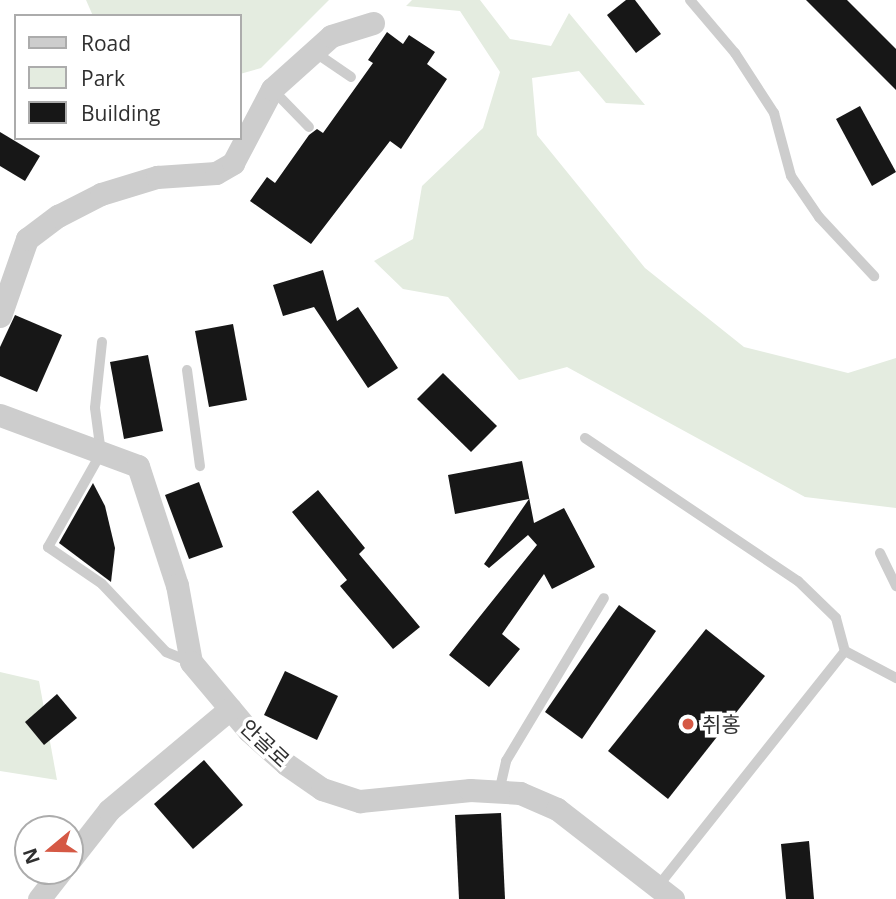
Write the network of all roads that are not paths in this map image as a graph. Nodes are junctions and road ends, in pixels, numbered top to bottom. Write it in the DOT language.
graph roads {
  1 [pos="690,0"];
  2 [pos="373,23"];
  3 [pos="313,51"];
  4 [pos="351,77"];
  5 [pos="272,89"];
  6 [pos="309,127"];
  7 [pos="874,276"];
  8 [pos="0,316"];
  9 [pos="102,342"];
  10 [pos="187,370"];
  11 [pos="0,415"];
  12 [pos="585,438"];
  13 [pos="102,453"];
  14 [pos="200,466"];
  15 [pos="880,553"];
  16 [pos="896,586"];
  17 [pos="604,598"];
  18 [pos="845,651"];
  19 [pos="191,662"];
  20 [pos="896,678"];
  21 [pos="230,709"];
  22 [pos="499,792"];
  23 [pos="84,842"];
  24 [pos="50,885"];
  25 [pos="665,892"];
  26 [pos="39,899"];
  1 -- 7 [label="lane"];
  2 -- 3 [label="street"];
  3 -- 4 [label="lane"];
  3 -- 5 [label="street"];
  5 -- 6 [label="lane"];
  5 -- 8 [label="street"];
  9 -- 13 [label="lane"];
  10 -- 14 [label="lane"];
  11 -- 13 [label="street, 안골로"];
  12 -- 18 [label="lane"];
  13 -- 19 [label="street, 안골로"];
  13 -- 19 [label="lane"];
  15 -- 16 [label="lane"];
  17 -- 22 [label="lane"];
  18 -- 20 [label="lane"];
  18 -- 25 [label="lane"];
  19 -- 21 [label="street, 안골로"];
  21 -- 22 [label="street, 안골로"];
  21 -- 23 [label="street"];
  22 -- 25 [label="street, 안골로"];
  24 -- 26 [label="street"];
}
